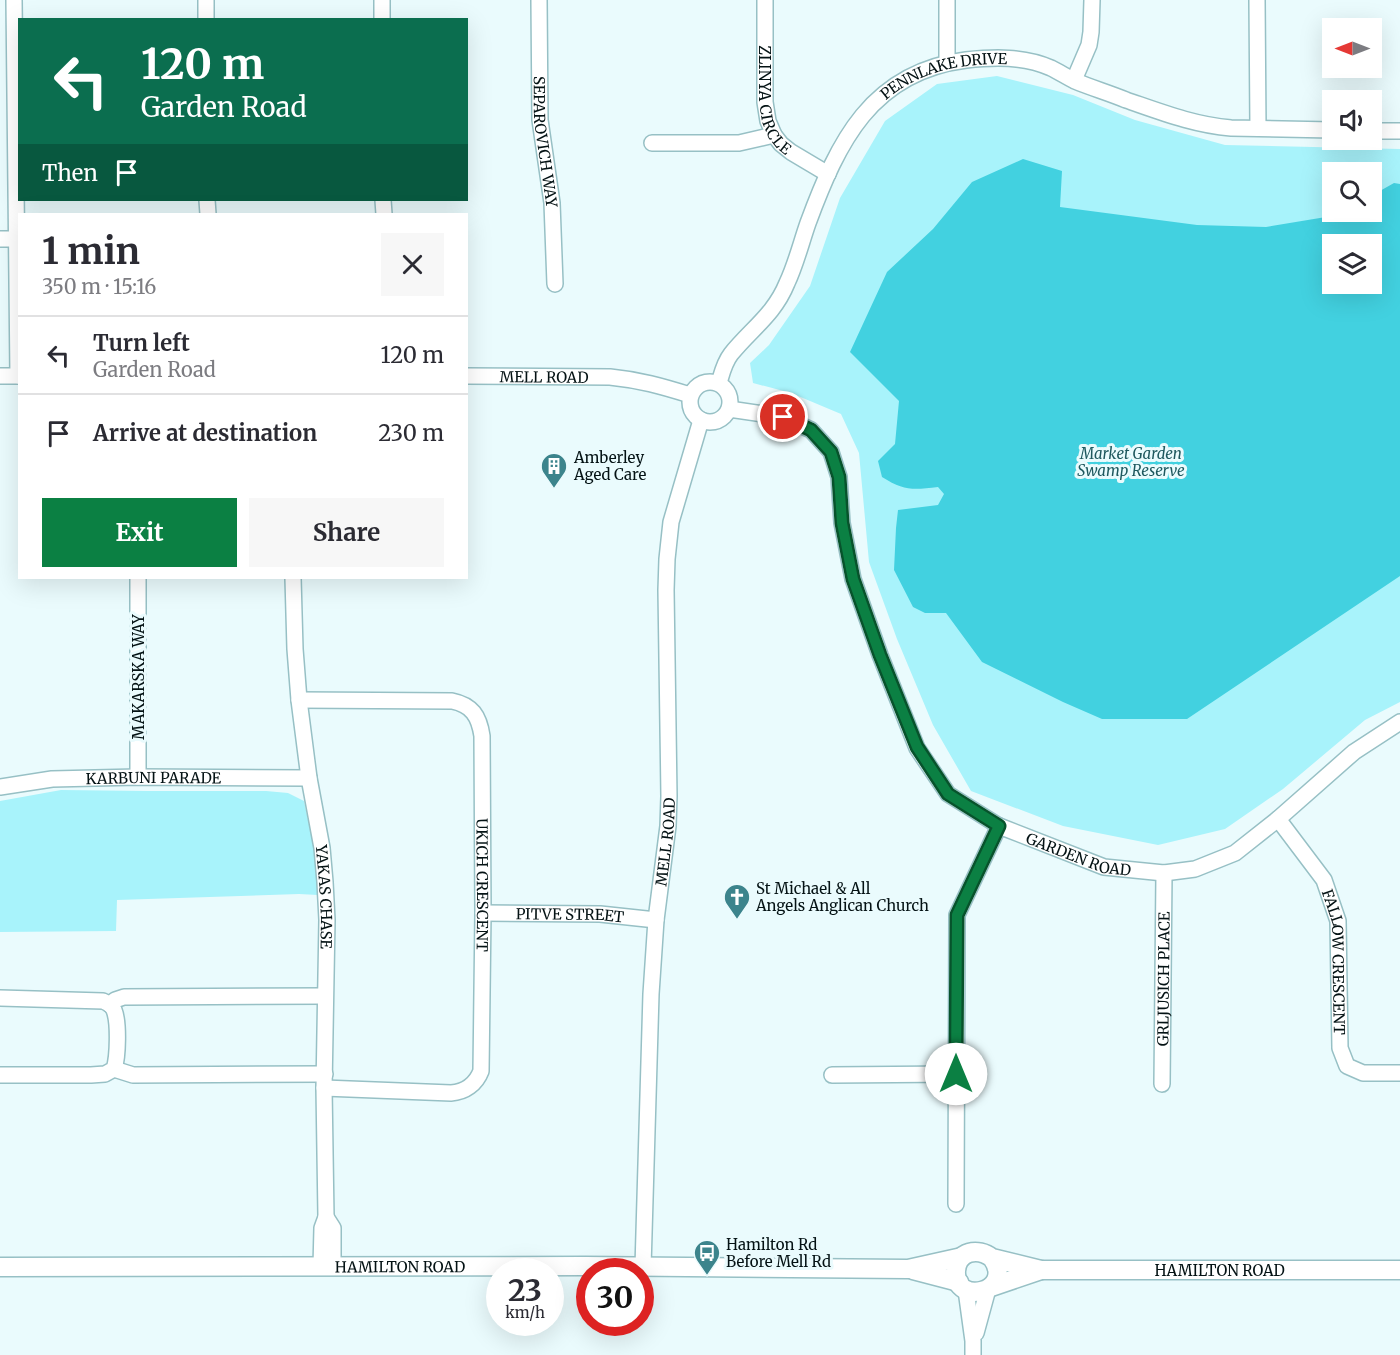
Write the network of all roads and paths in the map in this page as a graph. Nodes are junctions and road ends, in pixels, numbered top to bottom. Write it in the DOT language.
graph roads {
  1 [pos="14,0"];
  2 [pos="206,0"];
  3 [pos="381,0"];
  4 [pos="539,0"];
  5 [pos="765,0"];
  6 [pos="947,0"];
  7 [pos="1092,0"];
  8 [pos="1257,0"];
  9 [pos="206,18"];
  10 [pos="382,18"];
  11 [pos="7,45"];
  12 [pos="947,63"];
  13 [pos="1074,80"];
  14 [pos="1258,128"];
  15 [pos="1322,130"];
  16 [pos="1382,131"];
  17 [pos="1400,131"];
  18 [pos="774,135"];
  19 [pos="652,143"];
  20 [pos="828,174"];
  21 [pos="0,239"];
  22 [pos="16,239"];
  23 [pos="555,284"];
  24 [pos="18,330"];
  25 [pos="0,376"];
  26 [pos="18,376"];
  27 [pos="468,376"];
  28 [pos="719,383"];
  29 [pos="690,395"];
  30 [pos="729,409"];
  31 [pos="700,420"];
  32 [pos="138,579"];
  33 [pos="293,579"];
  34 [pos="299,700"];
  35 [pos="1400,722"];
  36 [pos="138,777"];
  37 [pos="309,778"];
  38 [pos="0,787"];
  39 [pos="1278,819"];
  40 [pos="999,826"];
  41 [pos="1164,873"];
  42 [pos="483,912"];
  43 [pos="656,920"];
  44 [pos="325,996"];
  45 [pos="0,998"];
  46 [pos="110,1005"];
  47 [pos="114,1069"];
  48 [pos="1400,1073"];
  49 [pos="956,1074"];
  50 [pos="0,1075"];
  51 [pos="831,1075"];
  52 [pos="325,1081"];
  53 [pos="1162,1084"];
  54 [pos="956,1204"];
  55 [pos="962,1257"];
  56 [pos="992,1257"];
  57 [pos="643,1258"];
  58 [pos="327,1266"];
  59 [pos="576,1266"];
  60 [pos="0,1267"];
  61 [pos="654,1267"];
  62 [pos="908,1269"];
  63 [pos="1041,1270"];
  64 [pos="1400,1270"];
  65 [pos="963,1286"];
  66 [pos="990,1288"];
  67 [pos="973,1348"];
  1 -- 11 [label="street"];
  2 -- 9 [label="street"];
  3 -- 10 [label="street"];
  4 -- 23 [label="street, SEPAROVICH WAY"];
  5 -- 18 [label="street, ZLINYA CIRCLE"];
  6 -- 12 [label="street"];
  7 -- 13 [label="street"];
  8 -- 14 [label="street"];
  11 -- 22 [label="street"];
  12 -- 13 [label="street, PENNLAKE DRIVE"];
  12 -- 20 [label="street, PENNLAKE DRIVE"];
  13 -- 14 [label="street, PENNLAKE DRIVE"];
  14 -- 15 [label="street, PENNLAKE DRIVE"];
  16 -- 17 [label="street"];
  18 -- 19 [label="street"];
  18 -- 20 [label="street, ZLINYA CIRCLE"];
  20 -- 28 [label="street, PENNLAKE DRIVE"];
  21 -- 22 [label="street"];
  22 -- 24 [label="street"];
  25 -- 26 [label="street"];
  27 -- 29 [label="street, MELL ROAD"];
  28 -- 29 [label="street"];
  28 -- 30 [label="street"];
  29 -- 31 [label="street"];
  30 -- 31 [label="street"];
  30 -- 40 [label="street, GARDEN ROAD"];
  31 -- 43 [label="street, MELL ROAD"];
  32 -- 36 [label="street, MAKARSKA WAY"];
  33 -- 34 [label="street, YAKAS CHASE"];
  34 -- 37 [label="street, YAKAS CHASE"];
  34 -- 42 [label="street, UKICH CRESCENT"];
  35 -- 39 [label="street, GARDEN ROAD"];
  36 -- 37 [label="street, KARBUNI PARADE"];
  36 -- 38 [label="street, KARBUNI PARADE"];
  37 -- 44 [label="street, YAKAS CHASE"];
  39 -- 41 [label="street, GARDEN ROAD"];
  39 -- 48 [label="street, FALLOW CRESCENT"];
  40 -- 41 [label="street, GARDEN ROAD"];
  40 -- 49 [label="street"];
  41 -- 53 [label="street, GRLJUSICH PLACE"];
  42 -- 43 [label="street, PITVE STREET"];
  42 -- 52 [label="street, UKICH CRESCENT"];
  43 -- 57 [label="street, MELL ROAD"];
  44 -- 46 [label="street"];
  44 -- 52 [label="street, YAKAS CHASE"];
  45 -- 46 [label="street"];
  46 -- 47 [label="street"];
  47 -- 50 [label="street"];
  47 -- 52 [label="street"];
  49 -- 51 [label="street"];
  49 -- 54 [label="street"];
  52 -- 58 [label="street, YAKAS CHASE"];
  55 -- 56 [label="main road"];
  55 -- 62 [label="main road, HAMILTON ROAD"];
  55 -- 65 [label="main road"];
  56 -- 63 [label="main road, HAMILTON ROAD"];
  56 -- 66 [label="main road"];
  58 -- 59 [label="main road, HAMILTON ROAD"];
  58 -- 60 [label="main road, HAMILTON ROAD"];
  61 -- 62 [label="main road, HAMILTON ROAD"];
  62 -- 65 [label="main road, HAMILTON ROAD"];
  63 -- 64 [label="main road, HAMILTON ROAD"];
  63 -- 66 [label="main road, HAMILTON ROAD"];
  65 -- 66 [label="main road"];
  65 -- 67 [label="street"];
  66 -- 67 [label="street"];
}
